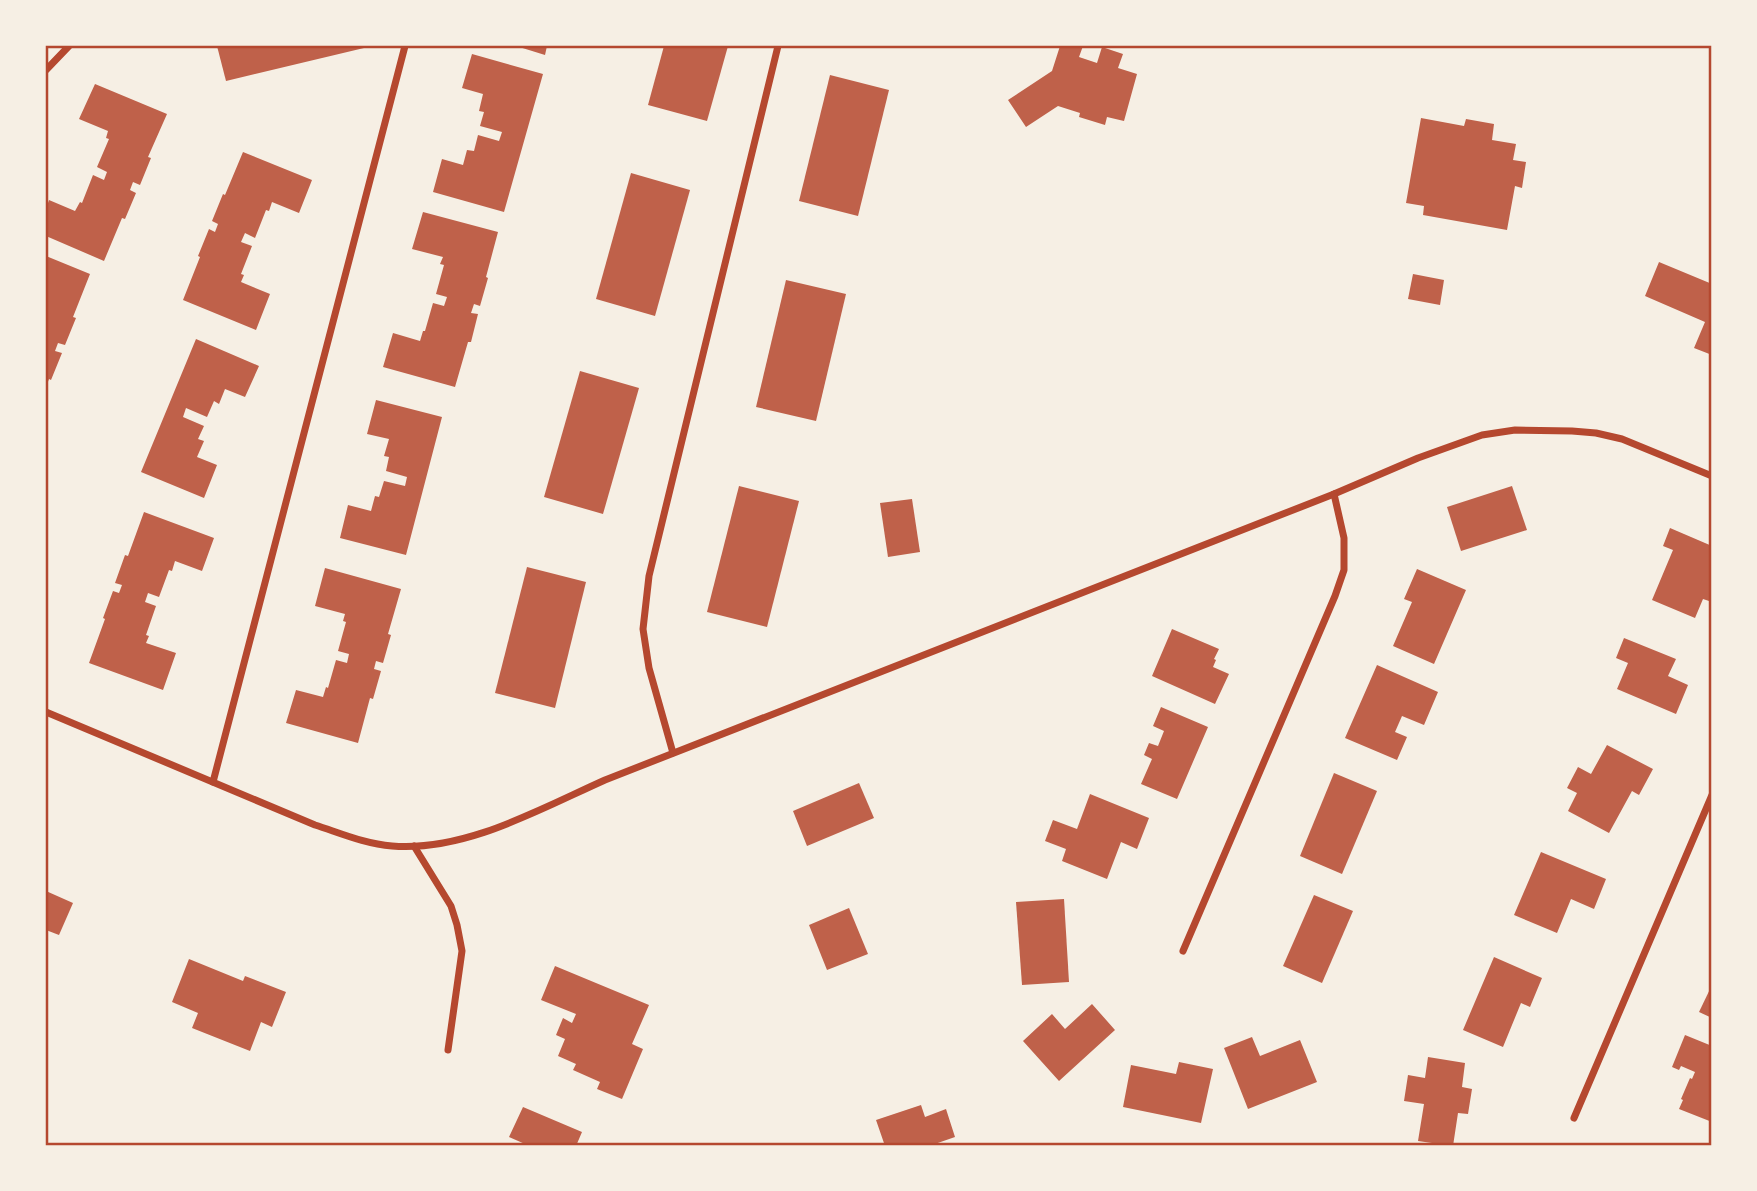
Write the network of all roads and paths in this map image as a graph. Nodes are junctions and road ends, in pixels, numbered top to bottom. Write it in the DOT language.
graph roads {
  1 [pos="69,46"];
  2 [pos="405,46"];
  3 [pos="778,46"];
  4 [pos="46,70"];
  5 [pos="1712,476"];
  6 [pos="1334,494"];
  7 [pos="46,712"];
  8 [pos="673,753"];
  9 [pos="213,782"];
  10 [pos="1712,795"];
  11 [pos="414,846"];
  12 [pos="1183,951"];
  13 [pos="448,1050"];
  14 [pos="1574,1118"];
  1 -- 4 [label="street"];
  2 -- 9 [label="street"];
  3 -- 8 [label="street"];
  5 -- 6 [label="street"];
  6 -- 8 [label="street"];
  6 -- 12 [label="street"];
  7 -- 9 [label="street"];
  8 -- 11 [label="street"];
  9 -- 11 [label="street"];
  10 -- 14 [label="street"];
  11 -- 13 [label="street"];
}
